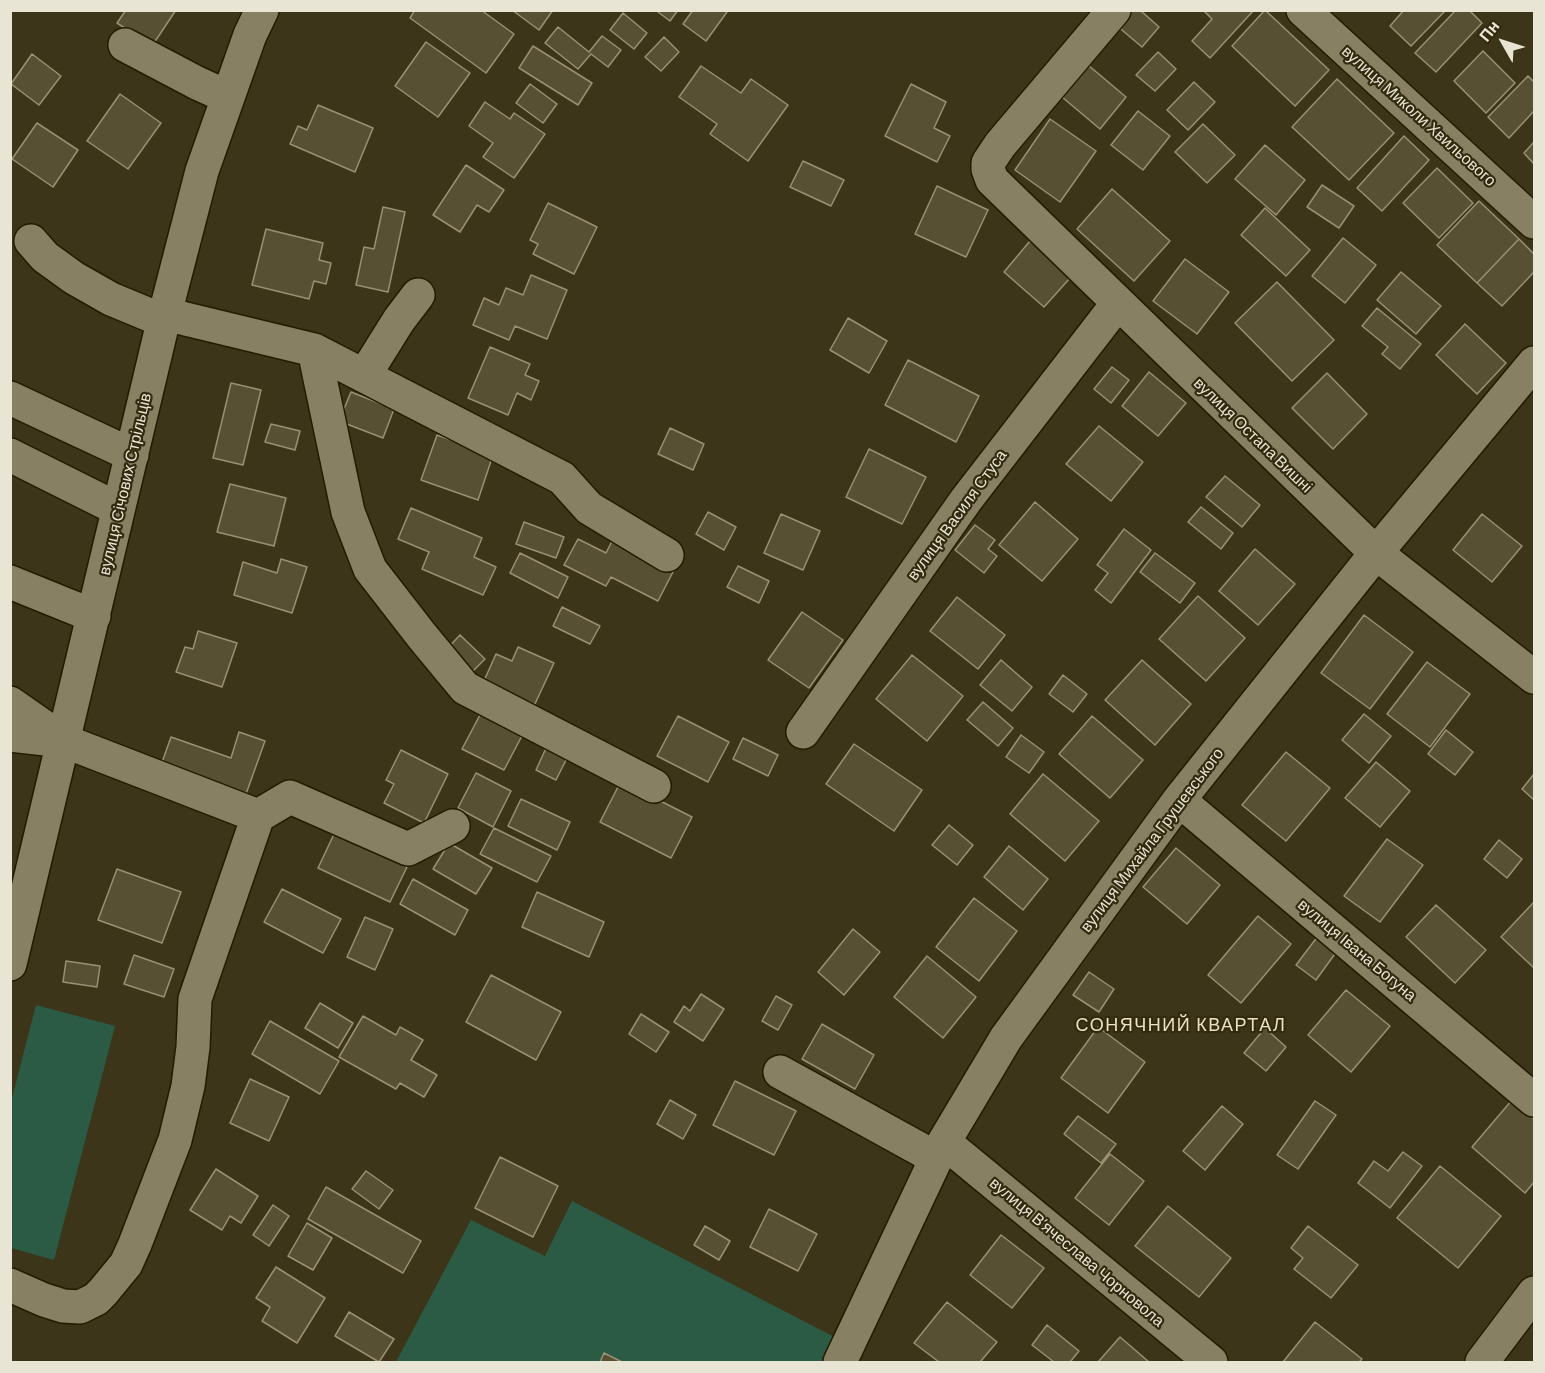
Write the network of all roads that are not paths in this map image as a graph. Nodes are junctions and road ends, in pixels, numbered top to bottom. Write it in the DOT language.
graph roads {
  1 [pos="262,10"];
  2 [pos="1114,10"];
  3 [pos="1303,10"];
  4 [pos="125,45"];
  5 [pos="228,97"];
  6 [pos="1534,222"];
  7 [pos="31,241"];
  8 [pos="418,295"];
  9 [pos="1118,303"];
  10 [pos="164,317"];
  11 [pos="314,350"];
  12 [pos="1534,363"];
  13 [pos="364,376"];
  14 [pos="10,398"];
  15 [pos="10,455"];
  16 [pos="132,455"];
  17 [pos="118,509"];
  18 [pos="1376,553"];
  19 [pos="667,555"];
  20 [pos="10,582"];
  21 [pos="94,616"];
  22 [pos="1534,677"];
  23 [pos="10,703"];
  24 [pos="803,732"];
  25 [pos="10,735"];
  26 [pos="64,741"];
  27 [pos="654,786"];
  28 [pos="1179,800"];
  29 [pos="258,816"];
  30 [pos="453,826"];
  31 [pos="10,964"];
  32 [pos="780,1072"];
  33 [pos="1534,1100"];
  34 [pos="940,1150"];
  35 [pos="10,1285"];
  36 [pos="1534,1293"];
  37 [pos="840,1362"];
  38 [pos="1211,1362"];
  39 [pos="1482,1362"];
  1 -- 5 [label="street, вулиця Січових Стрільців"];
  2 -- 9 [label="street, вулиця Остапа Вишні"];
  3 -- 6 [label="street, вулиця Миколи Хвильового"];
  4 -- 5 [label="street"];
  5 -- 10 [label="street, вулиця Січових Стрільців"];
  7 -- 10 [label="street"];
  8 -- 13 [label="street"];
  9 -- 18 [label="street, вулиця Остапа Вишні"];
  9 -- 24 [label="street, вулиця Василя Стуса"];
  10 -- 11 [label="street"];
  10 -- 16 [label="street, вулиця Січових Стрільців"];
  11 -- 13 [label="street"];
  11 -- 27 [label="street"];
  12 -- 18 [label="street, вулиця Михайла Грушевського"];
  13 -- 19 [label="street"];
  14 -- 16 [label="street"];
  15 -- 17 [label="street"];
  16 -- 17 [label="street, вулиця Січових Стрільців"];
  17 -- 21 [label="street, вулиця Січових Стрільців"];
  18 -- 22 [label="street, вулиця Остапа Вишні"];
  18 -- 28 [label="street, вулиця Михайла Грушевського"];
  20 -- 21 [label="street"];
  21 -- 26 [label="street, вулиця Січових Стрільців"];
  23 -- 26 [label="street"];
  25 -- 26 [label="street"];
  26 -- 29 [label="street"];
  26 -- 31 [label="street, вулиця Січових Стрільців"];
  28 -- 33 [label="street, вулиця Івана Богуна"];
  28 -- 34 [label="street, вулиця Михайла Грушевського"];
  29 -- 30 [label="street"];
  29 -- 35 [label="street"];
  32 -- 34 [label="street, вулиця Вʼячеслава Чорновола"];
  34 -- 37 [label="street, вулиця Михайла Грушевського"];
  34 -- 38 [label="street, вулиця Вʼячеслава Чорновола"];
  36 -- 39 [label="street"];
}
